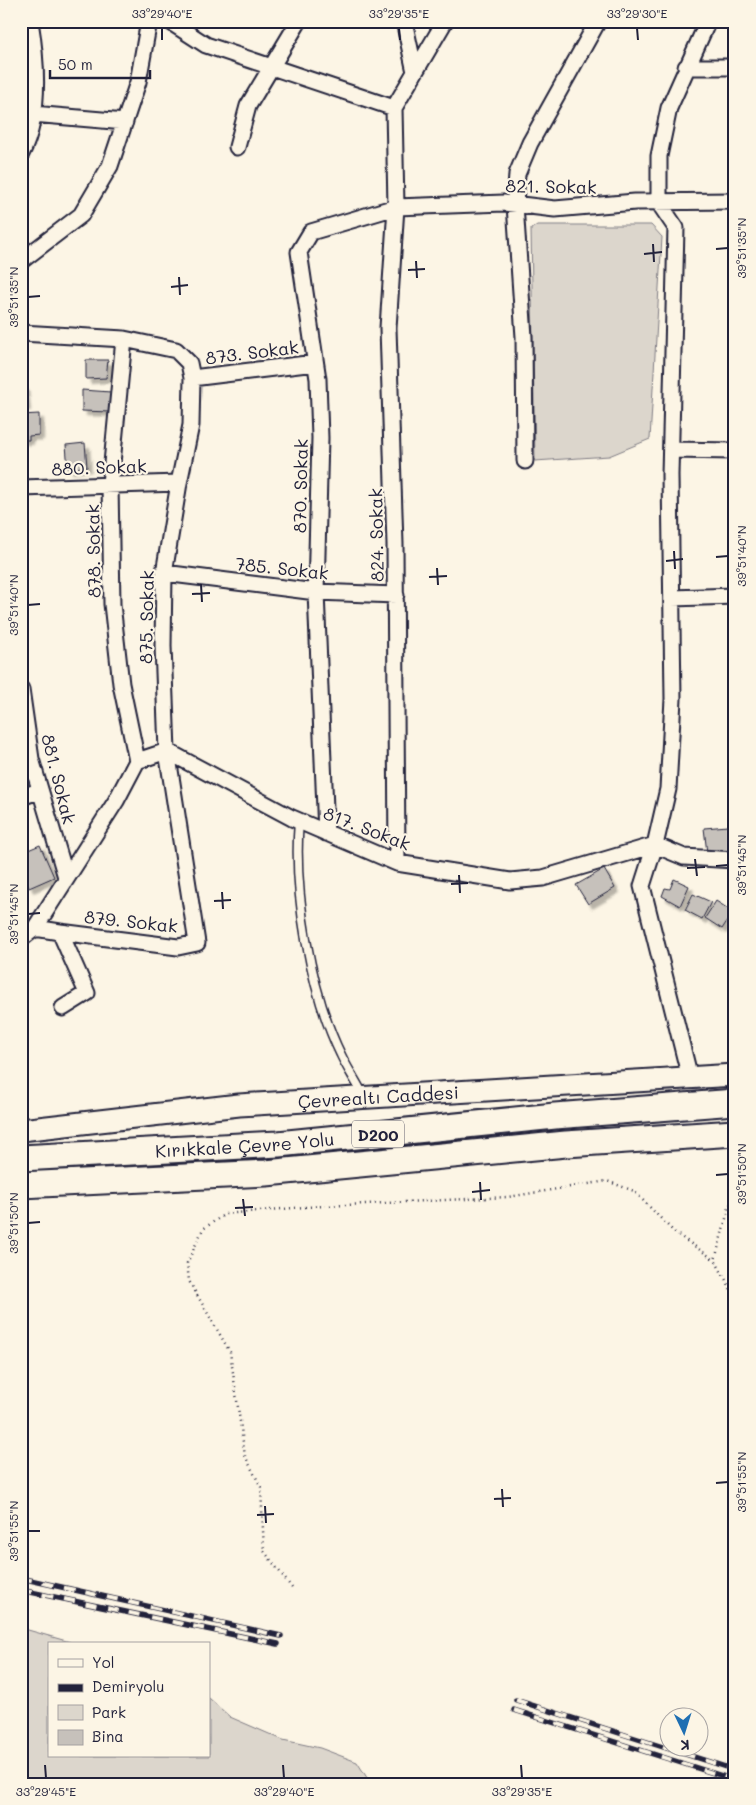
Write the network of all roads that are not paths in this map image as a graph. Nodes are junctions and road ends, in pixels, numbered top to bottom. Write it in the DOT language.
graph roads {
  1 [pos="30,21"];
  2 [pos="149,21"];
  3 [pos="169,21"];
  4 [pos="299,21"];
  5 [pos="404,21"];
  6 [pos="445,21"];
  7 [pos="598,21"];
  8 [pos="708,21"];
  9 [pos="270,66"];
  10 [pos="686,67"];
  11 [pos="735,67"];
  12 [pos="415,72"];
  13 [pos="394,108"];
  14 [pos="28,113"];
  15 [pos="125,122"];
  16 [pos="237,147"];
  17 [pos="21,154"];
  18 [pos="735,201"];
  19 [pos="659,203"];
  20 [pos="515,205"];
  21 [pos="396,207"];
  22 [pos="23,256"];
  23 [pos="21,333"];
  24 [pos="124,339"];
  25 [pos="315,363"];
  26 [pos="192,378"];
  27 [pos="671,450"];
  28 [pos="735,451"];
  29 [pos="525,461"];
  30 [pos="179,483"];
  31 [pos="110,484"];
  32 [pos="21,488"];
  33 [pos="164,573"];
  34 [pos="316,592"];
  35 [pos="396,595"];
  36 [pos="735,596"];
  37 [pos="672,598"];
  38 [pos="21,689"];
  39 [pos="167,751"];
  40 [pos="137,761"];
  41 [pos="40,791"];
  42 [pos="21,797"];
  43 [pos="299,821"];
  44 [pos="326,833"];
  45 [pos="655,845"];
  46 [pos="735,860"];
  47 [pos="397,863"];
  48 [pos="66,877"];
  49 [pos="35,928"];
  50 [pos="60,932"];
  51 [pos="21,939"];
  52 [pos="197,943"];
  53 [pos="63,1008"];
  54 [pos="735,1075"];
  55 [pos="690,1078"];
  56 [pos="365,1098"];
  57 [pos="735,1102"];
  58 [pos="21,1130"];
  59 [pos="735,1133"];
  60 [pos="21,1158"];
  61 [pos="21,1184"];
  1 -- 14 [label="street"];
  2 -- 15 [label="street"];
  3 -- 9 [label="street"];
  4 -- 9 [label="street"];
  5 -- 12 [label="street"];
  6 -- 12 [label="street"];
  7 -- 20 [label="street"];
  8 -- 10 [label="street"];
  9 -- 13 [label="street"];
  9 -- 16 [label="street"];
  10 -- 11 [label="street"];
  10 -- 19 [label="street"];
  12 -- 13 [label="street"];
  13 -- 21 [label="street, 824. Sokak"];
  14 -- 15 [label="street"];
  14 -- 17 [label="street"];
  15 -- 22 [label="street"];
  18 -- 19 [label="street, 821. Sokak"];
  19 -- 20 [label="street, 821. Sokak"];
  19 -- 27 [label="street"];
  20 -- 21 [label="street, 821. Sokak"];
  20 -- 29 [label="street"];
  21 -- 25 [label="street, 870. Sokak"];
  21 -- 35 [label="street, 824. Sokak"];
  23 -- 24 [label="street"];
  24 -- 26 [label="street, 875. Sokak"];
  24 -- 31 [label="street, 878. Sokak"];
  25 -- 26 [label="street, 873. Sokak"];
  25 -- 34 [label="street, 870. Sokak"];
  26 -- 30 [label="street, 875. Sokak"];
  27 -- 28 [label="street"];
  27 -- 37 [label="street"];
  30 -- 31 [label="street, 880. Sokak"];
  30 -- 33 [label="street, 875. Sokak"];
  31 -- 32 [label="street, 880. Sokak"];
  31 -- 40 [label="street, 878. Sokak"];
  33 -- 34 [label="street, 785. Sokak"];
  33 -- 39 [label="street, 875. Sokak"];
  34 -- 35 [label="street, 785. Sokak"];
  34 -- 44 [label="street, 870. Sokak"];
  35 -- 47 [label="street, 824. Sokak"];
  36 -- 37 [label="street"];
  37 -- 45 [label="street"];
  38 -- 41 [label="street, 881. Sokak"];
  39 -- 40 [label="street"];
  39 -- 43 [label="street, 817. Sokak"];
  39 -- 52 [label="street, 875. Sokak"];
  40 -- 48 [label="street"];
  41 -- 42 [label="street"];
  41 -- 48 [label="street, 881. Sokak"];
  43 -- 44 [label="street, 817. Sokak"];
  43 -- 56 [label="lane"];
  44 -- 47 [label="street, 817. Sokak"];
  45 -- 46 [label="street"];
  45 -- 47 [label="street, 817. Sokak"];
  45 -- 55 [label="street"];
  48 -- 49 [label="street"];
  49 -- 50 [label="street, 879. Sokak"];
  49 -- 51 [label="street"];
  50 -- 52 [label="street, 879. Sokak"];
  50 -- 53 [label="street"];
  54 -- 55 [label="main road, Çevrealtı Caddesi"];
  55 -- 56 [label="main road, Çevrealtı Caddesi"];
  56 -- 58 [label="main road, Çevrealtı Caddesi"];
  57 -- 60 [label="highway, Kırıkkale Çevre Yolu / D200"];
  59 -- 61 [label="highway, Kırıkkale Çevre Yolu / D200"];
}
